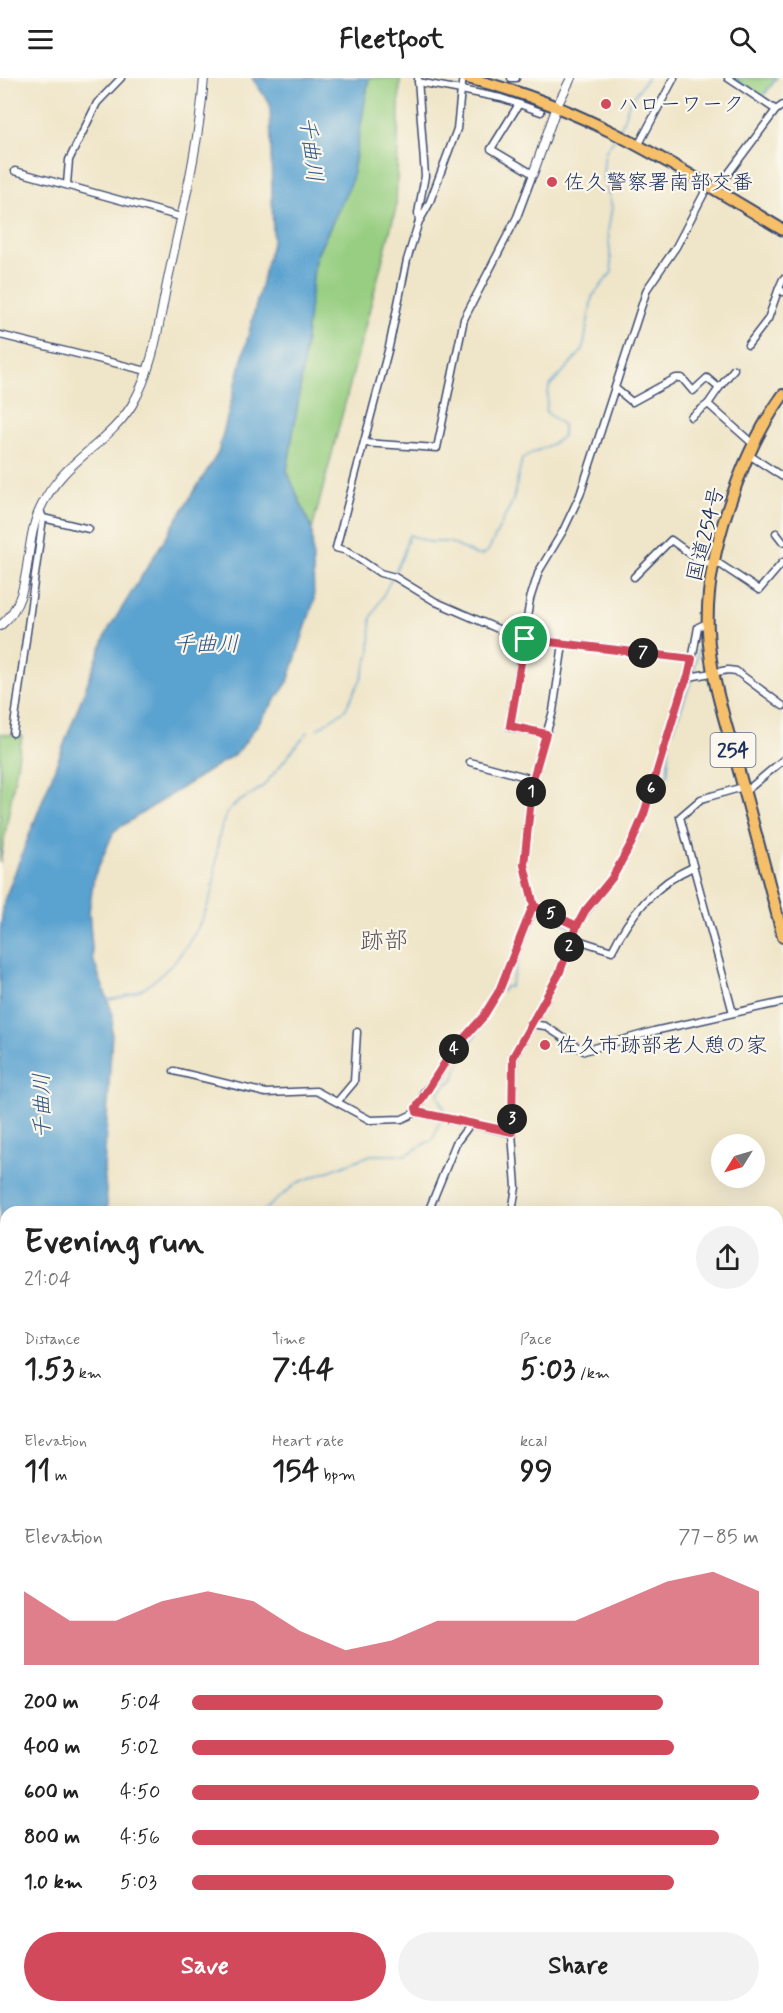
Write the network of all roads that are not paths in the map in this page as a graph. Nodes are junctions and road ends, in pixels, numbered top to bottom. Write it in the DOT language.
graph roads {
  1 [pos="121,78"];
  2 [pos="204,78"];
  3 [pos="465,78"];
  4 [pos="511,78"];
  5 [pos="516,78"];
  6 [pos="571,78"];
  7 [pos="674,78"];
  8 [pos="728,78"];
  9 [pos="418,81"];
  10 [pos="461,90"];
  11 [pos="519,104"];
  12 [pos="783,105"];
  13 [pos="557,106"];
  14 [pos="543,107"];
  15 [pos="776,110"];
  16 [pos="638,146"];
  17 [pos="15,171"];
  18 [pos="533,174"];
  19 [pos="67,184"];
  20 [pos="712,188"];
  21 [pos="181,217"];
  22 [pos="419,221"];
  23 [pos="783,230"];
  24 [pos="783,279"];
  25 [pos="781,290"];
  26 [pos="0,335"];
  27 [pos="748,345"];
  28 [pos="734,369"];
  29 [pos="147,371"];
  30 [pos="712,372"];
  31 [pos="707,378"];
  32 [pos="615,388"];
  33 [pos="719,388"];
  34 [pos="693,391"];
  35 [pos="783,395"];
  36 [pos="687,396"];
  37 [pos="708,404"];
  38 [pos="691,417"];
  39 [pos="364,443"];
  40 [pos="753,444"];
  41 [pos="748,455"];
  42 [pos="783,477"];
  43 [pos="39,509"];
  44 [pos="44,518"];
  45 [pos="89,529"];
  46 [pos="776,532"];
  47 [pos="783,542"];
  48 [pos="783,562"];
  49 [pos="714,563"];
  50 [pos="634,577"];
  51 [pos="707,623"];
  52 [pos="0,626"];
  53 [pos="525,639"];
  54 [pos="563,644"];
  55 [pos="692,659"];
  56 [pos="712,672"];
  57 [pos="688,677"];
  58 [pos="783,706"];
  59 [pos="13,733"];
  60 [pos="546,734"];
  61 [pos="783,760"];
  62 [pos="470,762"];
  63 [pos="533,779"];
  64 [pos="744,790"];
  65 [pos="693,867"];
  66 [pos="534,906"];
  67 [pos="575,931"];
  68 [pos="783,937"];
  69 [pos="783,1002"];
  70 [pos="733,1013"];
  71 [pos="531,1023"];
  72 [pos="357,1032"];
  73 [pos="174,1071"];
  74 [pos="338,1101"];
  75 [pos="417,1112"];
  76 [pos="471,1123"];
  77 [pos="512,1132"];
  78 [pos="430,1206"];
  79 [pos="513,1206"];
  1 -- 19 [label="street"];
  2 -- 21 [label="street"];
  3 -- 10 [label="street"];
  3 -- 14 [label="highway"];
  4 -- 5 [label="street"];
  6 -- 13 [label="street"];
  7 -- 16 [label="street"];
  8 -- 15 [label="street"];
  9 -- 10 [label="street"];
  9 -- 22 [label="street"];
  10 -- 11 [label="street"];
  10 -- 22 [label="street"];
  11 -- 14 [label="street"];
  11 -- 18 [label="street"];
  12 -- 15 [label="street"];
  13 -- 14 [label="highway"];
  13 -- 16 [label="highway"];
  13 -- 18 [label="street"];
  15 -- 20 [label="street"];
  16 -- 20 [label="highway"];
  17 -- 19 [label="street"];
  18 -- 39 [label="street"];
  19 -- 21 [label="street"];
  20 -- 23 [label="highway"];
  20 -- 32 [label="street"];
  21 -- 29 [label="street"];
  22 -- 39 [label="street"];
  24 -- 25 [label="street"];
  25 -- 27 [label="street"];
  26 -- 29 [label="street"];
  28 -- 33 [label="street"];
  29 -- 43 [label="street"];
  30 -- 31 [label="street"];
  31 -- 33 [label="street"];
  31 -- 34 [label="street"];
  32 -- 34 [label="street"];
  32 -- 53 [label="street"];
  33 -- 37 [label="street"];
  34 -- 36 [label="street"];
  35 -- 40 [label="highway, 国道254号 / 254"];
  37 -- 38 [label="street"];
  37 -- 40 [label="street"];
  39 -- 53 [label="street"];
  40 -- 41 [label="highway, 国道254号 / 254"];
  41 -- 42 [label="street"];
  41 -- 49 [label="highway, 国道254号 / 254"];
  43 -- 44 [label="street"];
  43 -- 52 [label="street"];
  44 -- 45 [label="street"];
  44 -- 59 [label="street"];
  46 -- 47 [label="street"];
  48 -- 49 [label="street"];
  49 -- 50 [label="street"];
  49 -- 51 [label="highway, 国道254号 / 254"];
  51 -- 55 [label="street"];
  51 -- 56 [label="highway, 国道254号 / 254"];
  53 -- 54 [label="street"];
  53 -- 60 [label="street"];
  54 -- 55 [label="street"];
  54 -- 60 [label="street"];
  55 -- 57 [label="street"];
  56 -- 57 [label="street"];
  56 -- 58 [label="street"];
  56 -- 64 [label="highway, 国道254号 / 254"];
  57 -- 67 [label="street"];
  60 -- 63 [label="street"];
  61 -- 64 [label="street"];
  62 -- 63 [label="street"];
  63 -- 66 [label="street"];
  64 -- 65 [label="street"];
  64 -- 68 [label="highway, 国道254号 / 254"];
  65 -- 67 [label="street"];
  65 -- 70 [label="street"];
  66 -- 67 [label="street"];
  66 -- 75 [label="street"];
  67 -- 71 [label="street"];
  69 -- 70 [label="street"];
  70 -- 71 [label="street"];
  71 -- 77 [label="street"];
  72 -- 74 [label="street"];
  73 -- 74 [label="street"];
  74 -- 75 [label="street"];
  75 -- 76 [label="street"];
  76 -- 77 [label="street"];
  76 -- 78 [label="street"];
  77 -- 79 [label="street"];
}
